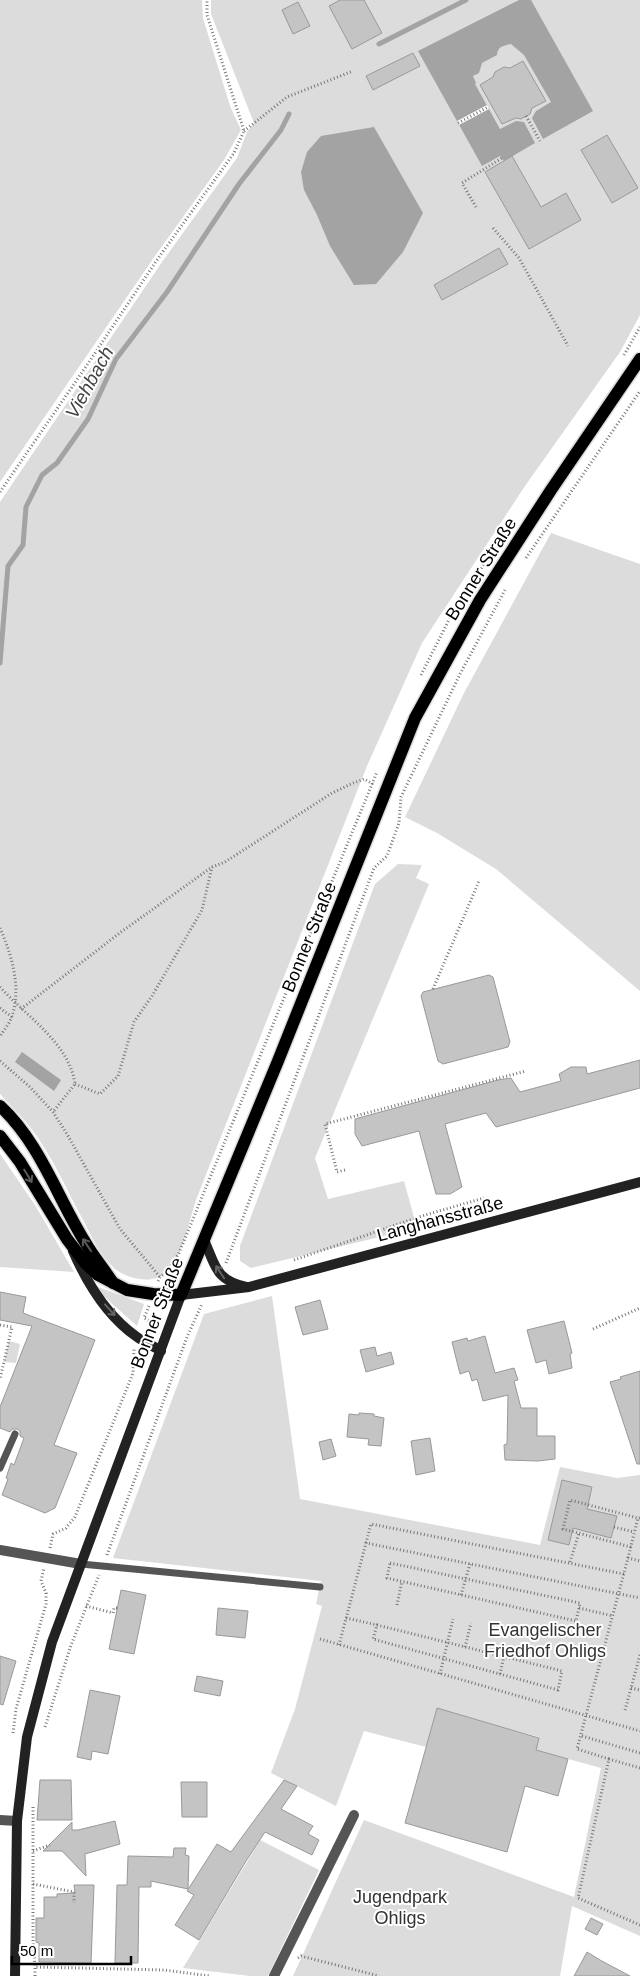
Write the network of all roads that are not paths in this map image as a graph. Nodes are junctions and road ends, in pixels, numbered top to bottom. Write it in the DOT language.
graph roads {
  1 [pos="640,359"];
  2 [pos="0,1106"];
  3 [pos="0,1136"];
  4 [pos="640,1182"];
  5 [pos="67,1239"];
  6 [pos="204,1240"];
  7 [pos="115,1285"];
  8 [pos="249,1287"];
  9 [pos="181,1295"];
  10 [pos="160,1351"];
  11 [pos="15,1434"];
  12 [pos="0,1468"];
  13 [pos="0,1550"];
  14 [pos="81,1564"];
  15 [pos="320,1587"];
  16 [pos="354,1815"];
  17 [pos="0,1820"];
  18 [pos="17,1821"];
  19 [pos="15,1976"];
  20 [pos="274,1976"];
  1 -- 6 [label="main road, Bonner Straße"];
  7 -- 2 [label="main road, one-way"];
  3 -- 5 [label="main road, one-way"];
  4 -- 8 [label="main road, Langhansstraße"];
  5 -- 7 [label="main road"];
  5 -- 10 [label="main road, one-way"];
  8 -- 6 [label="main road, one-way"];
  6 -- 9 [label="main road, Bonner Straße"];
  7 -- 9 [label="main road"];
  8 -- 9 [label="main road, Langhansstraße"];
  9 -- 10 [label="main road, Bonner Straße"];
  10 -- 14 [label="main road, Bonner Straße"];
  11 -- 12 [label="lane"];
  13 -- 14 [label="street"];
  14 -- 15 [label="lane"];
  14 -- 18 [label="main road, Bonner Straße"];
  16 -- 20 [label="street"];
  17 -- 18 [label="street"];
  18 -- 19 [label="main road, Bonner Straße"];
}
